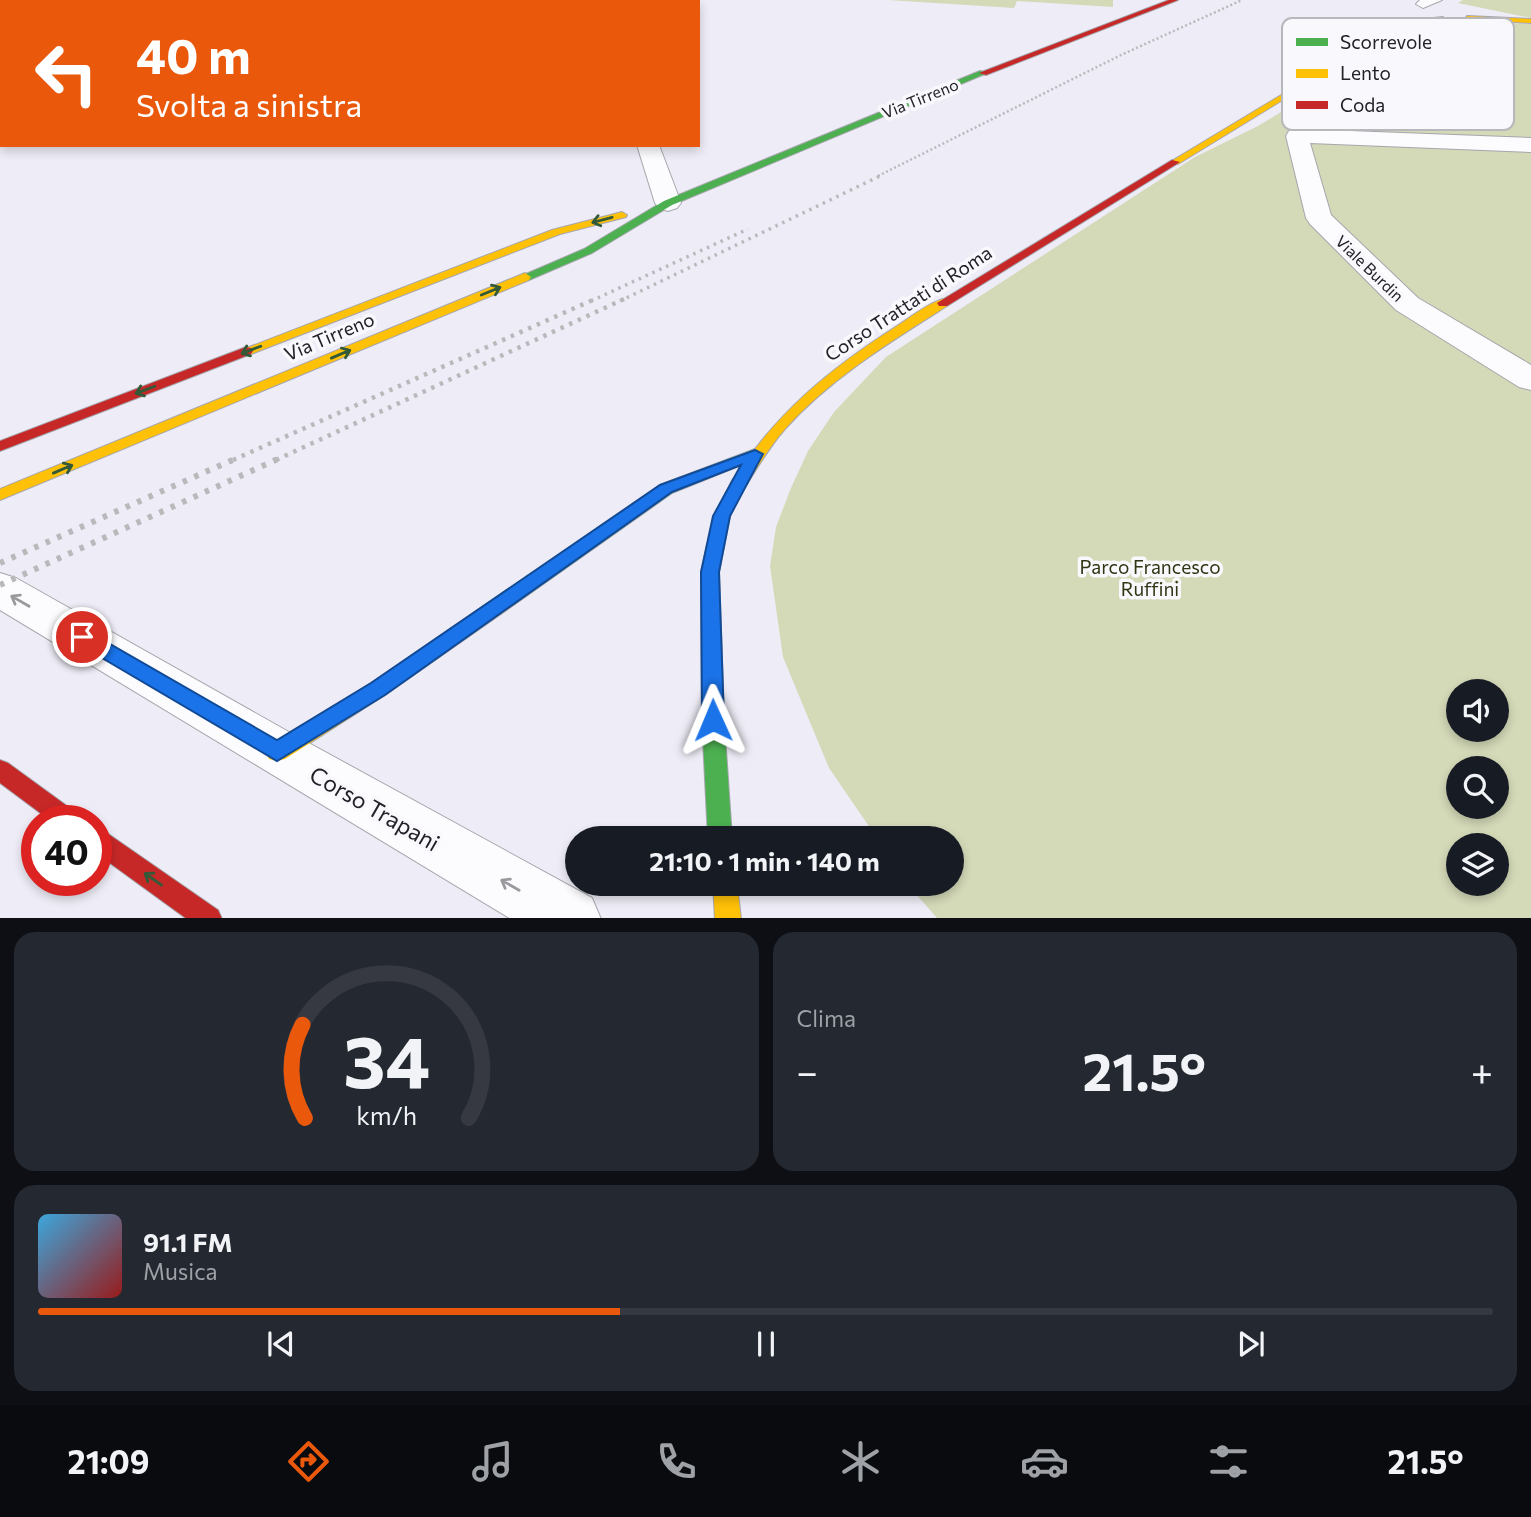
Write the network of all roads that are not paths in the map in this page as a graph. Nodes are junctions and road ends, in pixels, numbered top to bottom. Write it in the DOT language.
graph roads {
  1 [pos="1175,0"];
  2 [pos="1439,5"];
  3 [pos="1405,12"];
  4 [pos="1469,15"];
  5 [pos="1395,18"];
  6 [pos="1500,18"];
  7 [pos="1282,89"];
  8 [pos="1531,145"];
  9 [pos="649,147"];
  10 [pos="668,203"];
  11 [pos="1531,380"];
  12 [pos="0,446"];
  13 [pos="755,454"];
  14 [pos="0,495"];
  15 [pos="0,589"];
  16 [pos="277,752"];
  17 [pos="0,770"];
  18 [pos="47,805"];
  19 [pos="719,826"];
  20 [pos="112,850"];
  21 [pos="726,896"];
  22 [pos="208,918"];
  23 [pos="567,918"];
  24 [pos="728,918"];
  1 -- 10 [label="street, Via Tirreno"];
  2 -- 3 [label="street, Corso Trattati di Roma"];
  2 -- 3 [label="street"];
  2 -- 4 [label="street"];
  2 -- 4 [label="street"];
  3 -- 5 [label="street, Corso Trattati di Roma"];
  4 -- 6 [label="street"];
  7 -- 13 [label="street, Corso Trattati di Roma"];
  8 -- 11 [label="street, Viale Burdin"];
  9 -- 10 [label="street"];
  10 -- 12 [label="street, Via Tirreno, one-way"];
  14 -- 10 [label="street, Via Tirreno, one-way"];
  13 -- 16 [label="street"];
  13 -- 19 [label="street, Corso Trattati di Roma"];
  16 -- 15 [label="street, Corso Trapani, one-way"];
  23 -- 16 [label="street, Corso Trapani, one-way"];
  17 -- 18 [label="street"];
  22 -- 20 [label="street, one-way"];
  21 -- 24 [label="street"];
}
